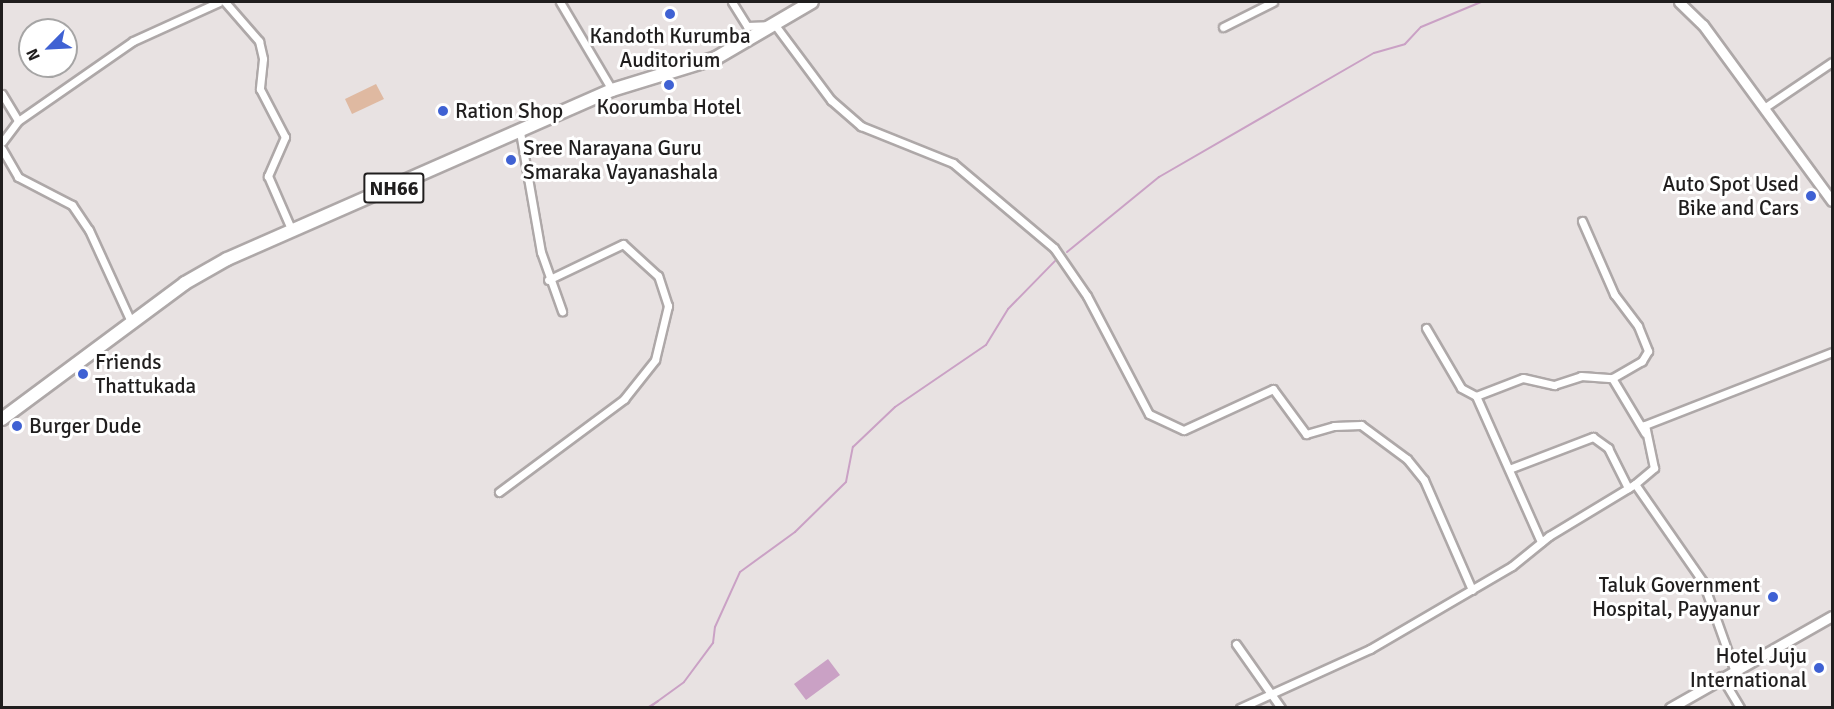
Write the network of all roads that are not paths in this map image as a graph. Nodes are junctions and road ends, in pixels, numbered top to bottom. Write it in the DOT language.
graph roads {
  1 [pos="219,2"];
  2 [pos="225,2"];
  3 [pos="560,2"];
  4 [pos="732,2"];
  5 [pos="812,2"];
  6 [pos="1273,2"];
  7 [pos="1679,2"];
  8 [pos="775,25"];
  9 [pos="1223,27"];
  10 [pos="1833,62"];
  11 [pos="612,90"];
  12 [pos="2,94"];
  13 [pos="1764,108"];
  14 [pos="18,121"];
  15 [pos="519,132"];
  16 [pos="2,142"];
  17 [pos="2,149"];
  18 [pos="1833,201"];
  19 [pos="1582,221"];
  20 [pos="292,231"];
  21 [pos="548,280"];
  22 [pos="562,311"];
  23 [pos="132,324"];
  24 [pos="1426,328"];
  25 [pos="1833,352"];
  26 [pos="1612,378"];
  27 [pos="1476,396"];
  28 [pos="2,420"];
  29 [pos="1645,432"];
  30 [pos="1509,469"];
  31 [pos="1631,486"];
  32 [pos="499,492"];
  33 [pos="1541,542"];
  34 [pos="1472,590"];
  35 [pos="1833,616"];
  36 [pos="1236,644"];
  37 [pos="1734,669"];
  38 [pos="1720,676"];
  39 [pos="1270,691"];
  40 [pos="1240,708"];
  41 [pos="1281,708"];
  42 [pos="1670,708"];
  43 [pos="1740,708"];
  1 -- 14 [label="street"];
  2 -- 20 [label="street"];
  3 -- 11 [label="street"];
  4 -- 8 [label="street"];
  5 -- 8 [label="highway, NH66"];
  6 -- 9 [label="street"];
  7 -- 13 [label="main road"];
  8 -- 11 [label="highway, NH66"];
  8 -- 34 [label="street"];
  10 -- 13 [label="street"];
  11 -- 15 [label="highway, NH66"];
  12 -- 14 [label="street"];
  13 -- 18 [label="main road"];
  14 -- 16 [label="street"];
  15 -- 20 [label="highway, NH66"];
  15 -- 21 [label="street"];
  17 -- 23 [label="street"];
  19 -- 26 [label="street"];
  20 -- 23 [label="highway, NH66"];
  21 -- 22 [label="street"];
  21 -- 32 [label="street"];
  23 -- 28 [label="highway, NH66"];
  24 -- 27 [label="street"];
  25 -- 29 [label="street"];
  26 -- 27 [label="street"];
  26 -- 29 [label="street"];
  27 -- 30 [label="street"];
  29 -- 31 [label="street"];
  30 -- 31 [label="street"];
  30 -- 33 [label="street"];
  31 -- 33 [label="street"];
  31 -- 37 [label="street"];
  33 -- 34 [label="street"];
  34 -- 39 [label="street"];
  35 -- 37 [label="main road"];
  36 -- 39 [label="street"];
  37 -- 38 [label="main road"];
  38 -- 42 [label="main road"];
  38 -- 43 [label="street"];
  39 -- 40 [label="street"];
  39 -- 41 [label="street"];
}
